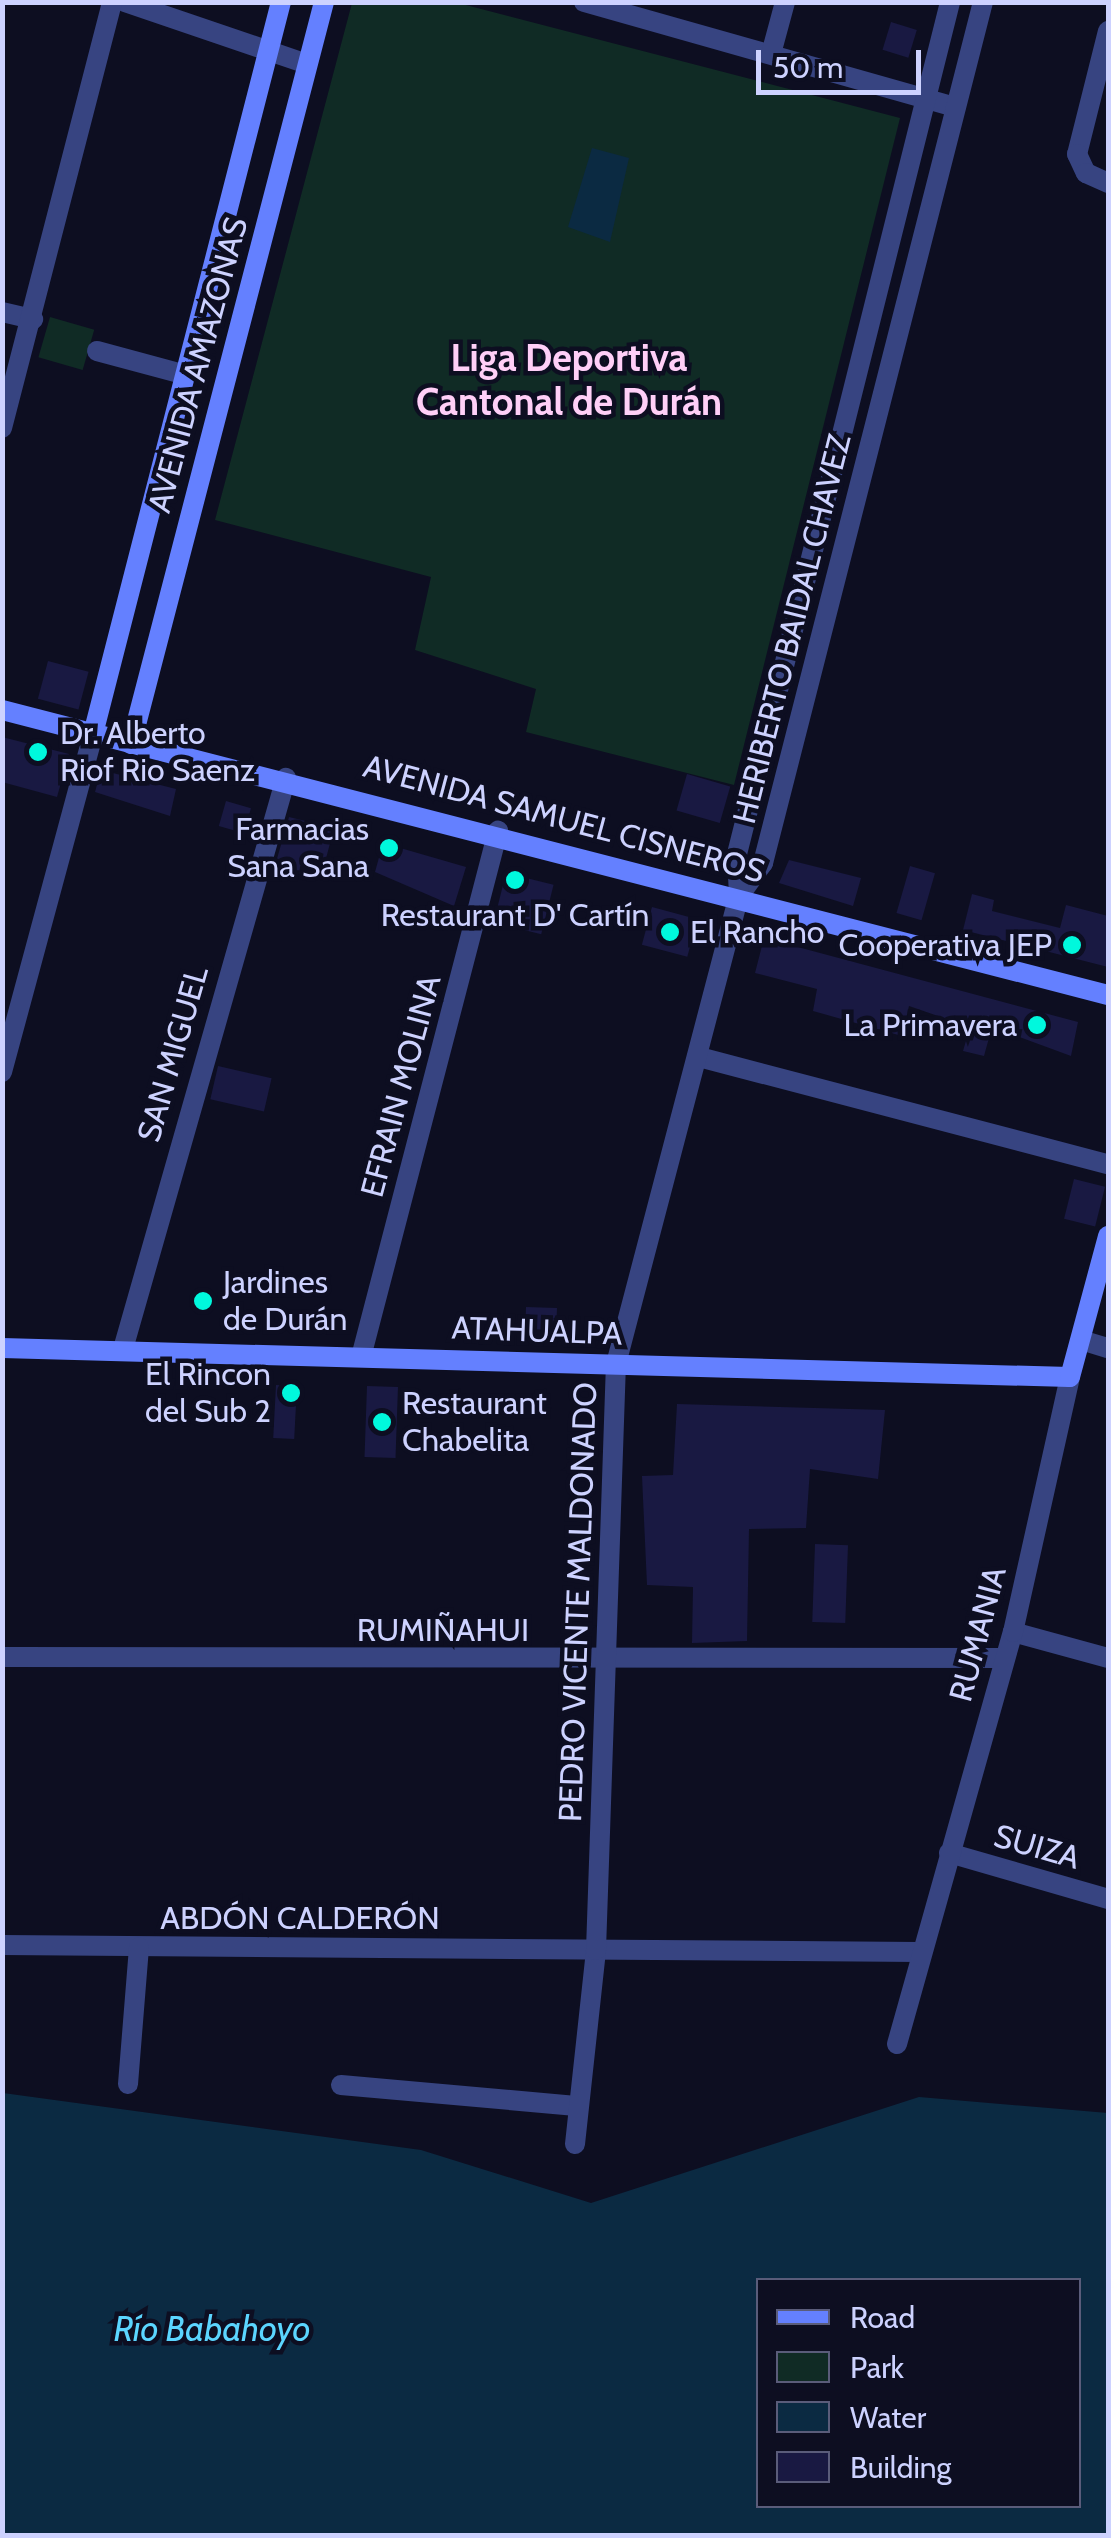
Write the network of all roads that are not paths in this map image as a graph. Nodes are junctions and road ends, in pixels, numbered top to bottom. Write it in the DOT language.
graph roads {
  1 [pos="112,2"];
  2 [pos="125,2"];
  3 [pos="281,2"];
  4 [pos="324,2"];
  5 [pos="584,2"];
  6 [pos="785,2"];
  7 [pos="950,2"];
  8 [pos="983,2"];
  9 [pos="1108,32"];
  10 [pos="266,53"];
  11 [pos="771,54"];
  12 [pos="308,64"];
  13 [pos="925,98"];
  14 [pos="956,106"];
  15 [pos="1108,183"];
  16 [pos="2,312"];
  17 [pos="33,319"];
  18 [pos="97,351"];
  19 [pos="183,374"];
  20 [pos="2,428"];
  21 [pos="2,710"];
  22 [pos="93,734"];
  23 [pos="130,744"];
  24 [pos="286,778"];
  25 [pos="498,832"];
  26 [pos="740,896"];
  27 [pos="1108,995"];
  28 [pos="699,1057"];
  29 [pos="2,1072"];
  30 [pos="1108,1164"];
  31 [pos="1108,1236"];
  32 [pos="1082,1340"];
  33 [pos="2,1348"];
  34 [pos="1108,1348"];
  35 [pos="124,1349"];
  36 [pos="361,1356"];
  37 [pos="616,1364"];
  38 [pos="1070,1377"];
  39 [pos="1014,1632"];
  40 [pos="2,1657"];
  41 [pos="1002,1658"];
  42 [pos="1108,1658"];
  43 [pos="609,1661"];
  44 [pos="949,1853"];
  45 [pos="1108,1900"];
  46 [pos="2,1945"];
  47 [pos="139,1947"];
  48 [pos="596,1950"];
  49 [pos="919,1952"];
  50 [pos="897,2044"];
  51 [pos="128,2084"];
  52 [pos="341,2085"];
  53 [pos="576,2106"];
  54 [pos="575,2144"];
  1 -- 17 [label="street"];
  2 -- 10 [label="street"];
  3 -- 10 [label="street, AVENIDA AMAZONAS"];
  4 -- 12 [label="street, AVENIDA AMAZONAS"];
  5 -- 11 [label="street"];
  6 -- 11 [label="street"];
  7 -- 13 [label="street, HERIBERTO BAIDAL CHAVEZ"];
  8 -- 14 [label="street, HERIBERTO BAIDAL CHAVEZ"];
  9 -- 15 [label="street"];
  10 -- 12 [label="street"];
  10 -- 19 [label="street, AVENIDA AMAZONAS"];
  11 -- 13 [label="street"];
  12 -- 23 [label="street, AVENIDA AMAZONAS"];
  13 -- 14 [label="street"];
  13 -- 26 [label="street, HERIBERTO BAIDAL CHAVEZ"];
  14 -- 26 [label="street, HERIBERTO BAIDAL CHAVEZ"];
  16 -- 17 [label="street"];
  17 -- 20 [label="street"];
  18 -- 19 [label="street"];
  19 -- 22 [label="street, AVENIDA AMAZONAS"];
  21 -- 22 [label="street, AVENIDA SAMUEL CISNEROS"];
  22 -- 23 [label="street, AVENIDA SAMUEL CISNEROS"];
  22 -- 29 [label="street"];
  23 -- 24 [label="street, AVENIDA SAMUEL CISNEROS"];
  24 -- 25 [label="street, AVENIDA SAMUEL CISNEROS"];
  24 -- 35 [label="street, SAN MIGUEL"];
  25 -- 26 [label="street, AVENIDA SAMUEL CISNEROS"];
  25 -- 36 [label="street, EFRAIN MOLINA"];
  26 -- 27 [label="street, AVENIDA SAMUEL CISNEROS"];
  26 -- 28 [label="street, PEDRO VICENTE MALDONADO"];
  28 -- 30 [label="street"];
  28 -- 37 [label="street, PEDRO VICENTE MALDONADO"];
  31 -- 32 [label="street, RUMANIA"];
  32 -- 34 [label="street"];
  32 -- 38 [label="street, RUMANIA"];
  33 -- 35 [label="street, ATAHUALPA"];
  35 -- 36 [label="street, ATAHUALPA"];
  36 -- 37 [label="street, ATAHUALPA"];
  37 -- 38 [label="street, ATAHUALPA"];
  37 -- 43 [label="street, PEDRO VICENTE MALDONADO"];
  38 -- 39 [label="street, RUMANIA"];
  39 -- 41 [label="street, RUMANIA"];
  39 -- 42 [label="street"];
  40 -- 43 [label="street, RUMIÑAHUI"];
  41 -- 43 [label="street, RUMIÑAHUI"];
  41 -- 44 [label="street, RUMANIA"];
  43 -- 48 [label="street, PEDRO VICENTE MALDONADO"];
  44 -- 45 [label="street, SUIZA"];
  44 -- 49 [label="street, RUMANIA"];
  46 -- 47 [label="street, ABDÓN CALDERÓN"];
  47 -- 48 [label="street, ABDÓN CALDERÓN"];
  47 -- 51 [label="street"];
  48 -- 49 [label="street, ABDÓN CALDERÓN"];
  48 -- 53 [label="street, PEDRO VICENTE MALDONADO"];
  49 -- 50 [label="street, RUMANIA"];
  52 -- 53 [label="street"];
  53 -- 54 [label="street, PEDRO VICENTE MALDONADO"];
}
